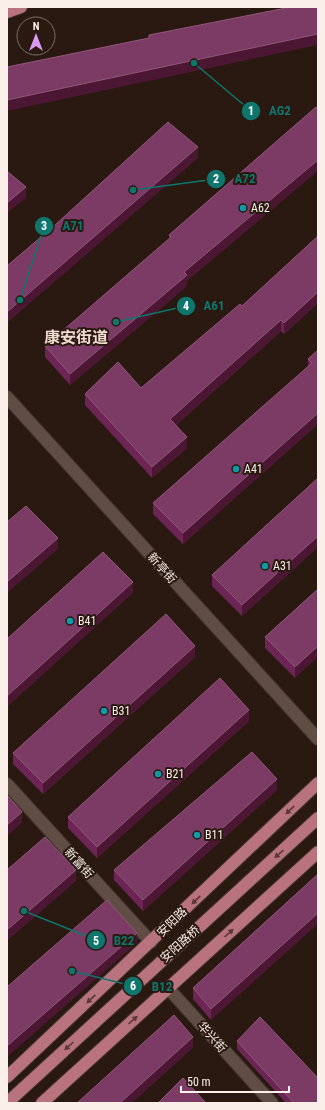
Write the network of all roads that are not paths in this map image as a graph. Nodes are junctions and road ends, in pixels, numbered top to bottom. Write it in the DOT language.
graph roads {
  1 [pos="21,7"];
  2 [pos="7,12"];
  3 [pos="7,397"];
  4 [pos="318,739"];
  5 [pos="318,783"];
  6 [pos="7,784"];
  7 [pos="318,818"];
  8 [pos="318,852"];
  9 [pos="151,942"];
  10 [pos="168,988"];
  11 [pos="7,1077"];
  12 [pos="7,1103"];
  13 [pos="42,1103"];
  14 [pos="272,1103"];
  1 -- 2 [label="main road"];
  3 -- 4 [label="street, 新亭街"];
  5 -- 9 [label="main road, 安阳路, one-way"];
  6 -- 9 [label="street, 新富街"];
  7 -- 12 [label="main road, 安阳路桥, one-way"];
  10 -- 8 [label="main road, one-way"];
  9 -- 11 [label="main road, 安阳路, one-way"];
  13 -- 10 [label="main road, one-way"];
  10 -- 14 [label="street, 华兴街"];
}
